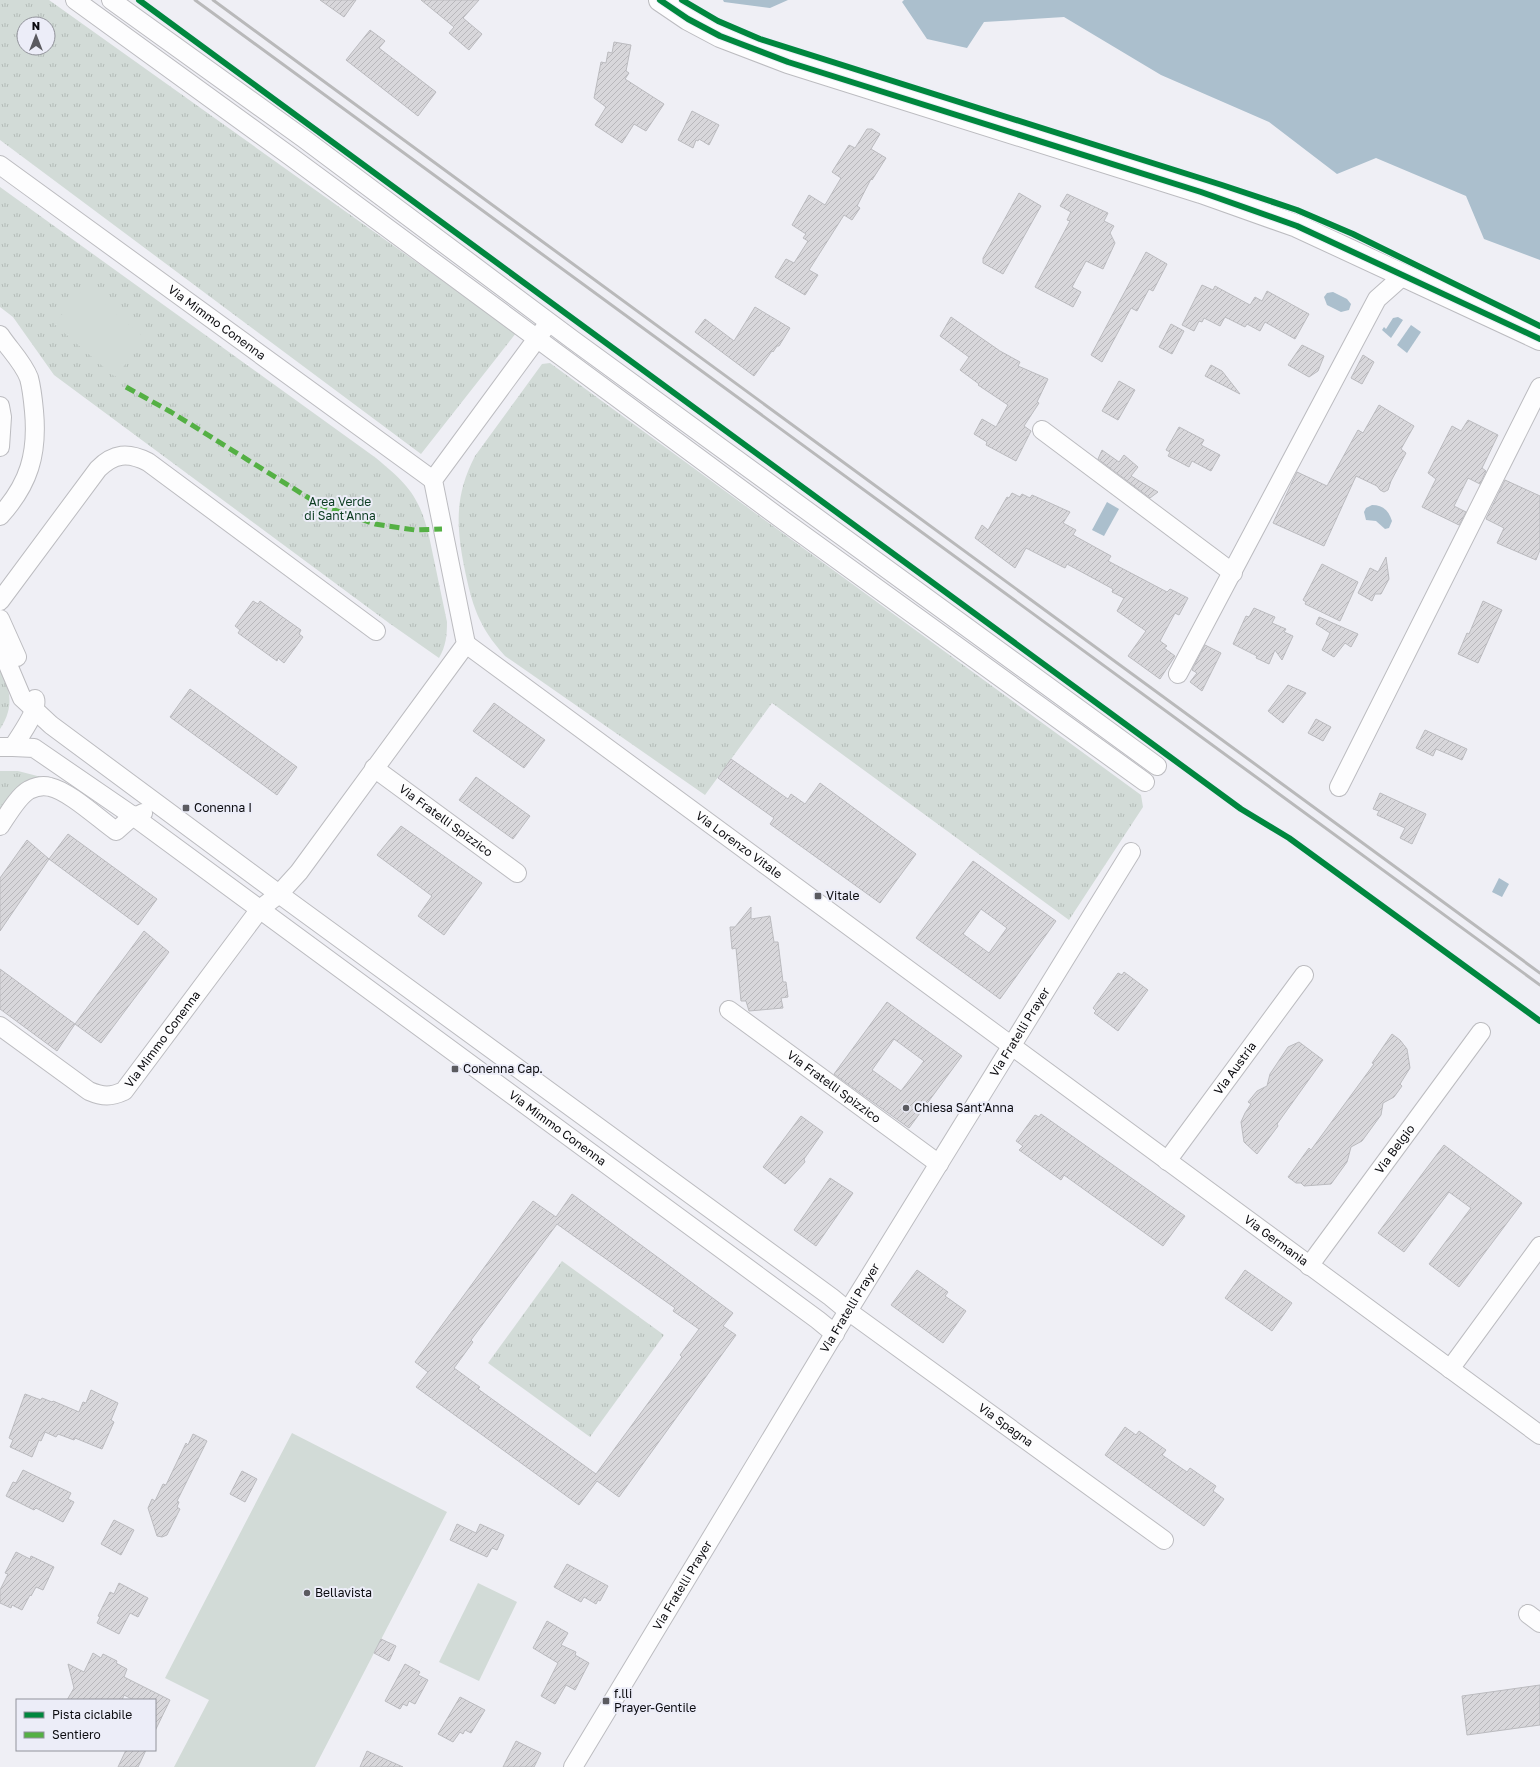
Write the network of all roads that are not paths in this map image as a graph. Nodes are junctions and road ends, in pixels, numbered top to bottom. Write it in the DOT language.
graph roads {
  1 [pos="76,0"];
  2 [pos="111,0"];
  3 [pos="660,0"];
  4 [pos="0,165"];
  5 [pos="1404,275"];
  6 [pos="549,322"];
  7 [pos="0,335"];
  8 [pos="536,339"];
  9 [pos="1540,339"];
  10 [pos="1540,387"];
  11 [pos="0,406"];
  12 [pos="1042,430"];
  13 [pos="0,447"];
  14 [pos="433,480"];
  15 [pos="0,516"];
  16 [pos="1233,573"];
  17 [pos="0,601"];
  18 [pos="0,619"];
  19 [pos="376,631"];
  20 [pos="466,644"];
  21 [pos="0,646"];
  22 [pos="1178,674"];
  23 [pos="35,711"];
  24 [pos="6,747"];
  25 [pos="1157,766"];
  26 [pos="374,768"];
  27 [pos="1145,782"];
  28 [pos="1339,787"];
  29 [pos="147,796"];
  30 [pos="133,816"];
  31 [pos="182,821"];
  32 [pos="0,826"];
  33 [pos="171,844"];
  34 [pos="1131,852"];
  35 [pos="517,873"];
  36 [pos="279,894"];
  37 [pos="260,909"];
  38 [pos="1304,975"];
  39 [pos="729,1010"];
  40 [pos="0,1026"];
  41 [pos="1481,1032"];
  42 [pos="1011,1047"];
  43 [pos="551,1093"];
  44 [pos="576,1111"];
  45 [pos="538,1113"];
  46 [pos="561,1131"];
  47 [pos="1167,1161"];
  48 [pos="939,1164"];
  49 [pos="1540,1246"];
  50 [pos="1309,1266"];
  51 [pos="848,1312"];
  52 [pos="835,1334"];
  53 [pos="1450,1369"];
  54 [pos="1540,1435"];
  55 [pos="1164,1540"];
  56 [pos="573,1767"];
  1 -- 8 [label="street"];
  2 -- 6 [label="street"];
  3 -- 5 [label="main road"];
  4 -- 14 [label="street, Via Mimmo Conenna"];
  5 -- 9 [label="main road"];
  5 -- 16 [label="street"];
  6 -- 8 [label="street"];
  6 -- 25 [label="street"];
  7 -- 15 [label="street"];
  8 -- 14 [label="street"];
  8 -- 27 [label="street"];
  10 -- 28 [label="street"];
  11 -- 13 [label="street"];
  12 -- 16 [label="street"];
  14 -- 20 [label="street"];
  16 -- 22 [label="street"];
  17 -- 19 [label="street"];
  18 -- 23 [label="street"];
  20 -- 26 [label="street"];
  20 -- 42 [label="street, Via Lorenzo Vitale"];
  21 -- 23 [label="street, Via Mimmo Conenna"];
  23 -- 24 [label="street, Via Mimmo Conenna"];
  23 -- 29 [label="street, Via Mimmo Conenna"];
  24 -- 30 [label="street, Via Mimmo Conenna"];
  26 -- 35 [label="street, Via Fratelli Spizzico"];
  26 -- 36 [label="street"];
  29 -- 30 [label="street"];
  29 -- 31 [label="street, Via Mimmo Conenna"];
  30 -- 32 [label="street"];
  30 -- 33 [label="street, Via Mimmo Conenna"];
  31 -- 33 [label="street"];
  31 -- 36 [label="street, Via Mimmo Conenna"];
  33 -- 37 [label="street, Via Mimmo Conenna"];
  34 -- 42 [label="street, Via Fratelli Prayer"];
  36 -- 37 [label="street, Via Mimmo Conenna"];
  36 -- 43 [label="street, Via Mimmo Conenna"];
  37 -- 40 [label="street, Via Mimmo Conenna"];
  37 -- 45 [label="street, Via Mimmo Conenna"];
  38 -- 47 [label="street, Via Austria"];
  39 -- 48 [label="street, Via Fratelli Spizzico"];
  41 -- 50 [label="street, Via Belgio"];
  42 -- 47 [label="street, Via Germania"];
  42 -- 48 [label="street, Via Fratelli Prayer"];
  43 -- 44 [label="street, Via Mimmo Conenna"];
  43 -- 45 [label="street"];
  44 -- 46 [label="street"];
  44 -- 51 [label="street, Via Mimmo Conenna"];
  45 -- 46 [label="street, Via Mimmo Conenna"];
  46 -- 52 [label="street, Via Mimmo Conenna"];
  47 -- 50 [label="street, Via Germania"];
  48 -- 51 [label="street, Via Fratelli Prayer"];
  49 -- 53 [label="street"];
  50 -- 53 [label="street, Via Germania"];
  51 -- 52 [label="street, Via Fratelli Prayer"];
  51 -- 55 [label="street, Via Spagna"];
  52 -- 56 [label="street, Via Fratelli Prayer"];
  53 -- 54 [label="street, Via Germania"];
}
